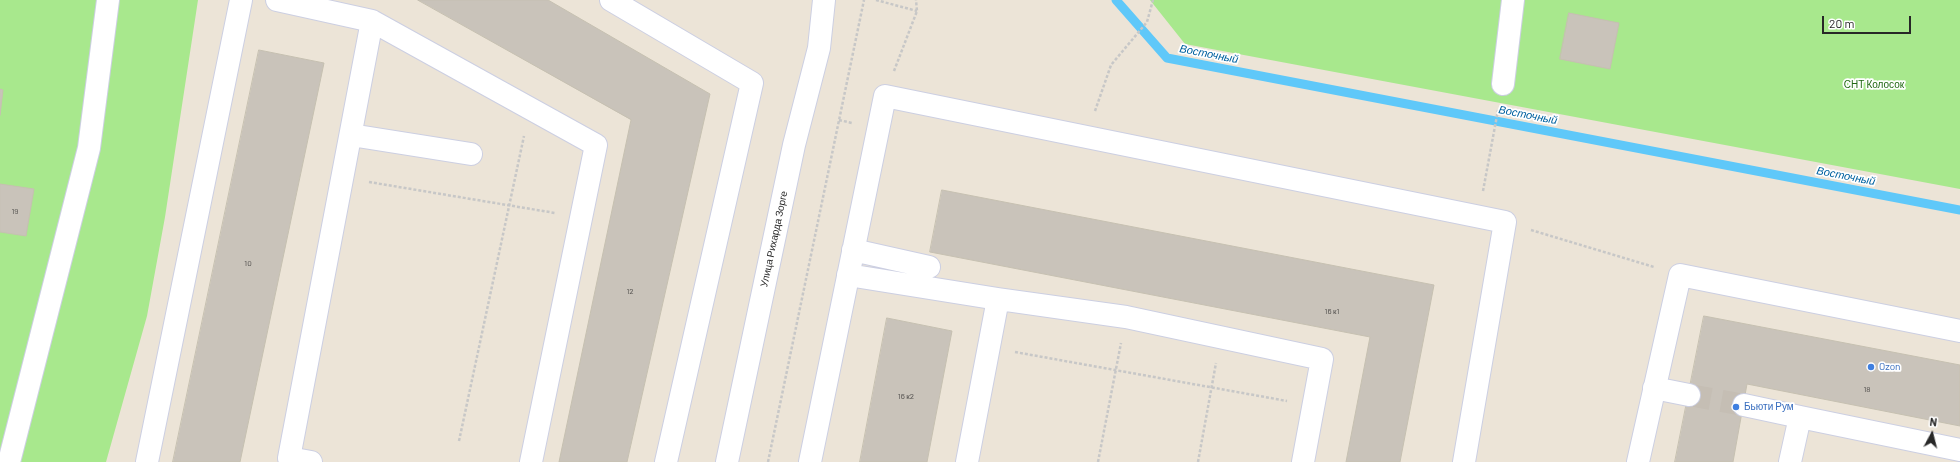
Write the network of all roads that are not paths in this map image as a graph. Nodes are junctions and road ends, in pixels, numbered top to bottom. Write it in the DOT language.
graph roads {
  1 [pos="108,0"];
  2 [pos="242,0"];
  3 [pos="277,0"];
  4 [pos="611,0"];
  5 [pos="1513,0"];
  6 [pos="823,9"];
  7 [pos="372,21"];
  8 [pos="1503,84"];
  9 [pos="351,136"];
  10 [pos="471,154"];
  11 [pos="853,250"];
  12 [pos="929,267"];
  13 [pos="848,275"];
  14 [pos="998,299"];
  15 [pos="1960,330"];
  16 [pos="1654,388"];
  17 [pos="1689,395"];
  18 [pos="1744,405"];
  19 [pos="1800,417"];
  20 [pos="1960,450"];
  21 [pos="9,462"];
  22 [pos="147,462"];
  23 [pos="311,462"];
  24 [pos="531,462"];
  25 [pos="666,462"];
  26 [pos="727,462"];
  27 [pos="810,462"];
  28 [pos="967,462"];
  29 [pos="1303,462"];
  30 [pos="1464,462"];
  31 [pos="1638,462"];
  32 [pos="1790,462"];
  1 -- 21 [label="street"];
  2 -- 22 [label="street"];
  3 -- 7 [label="street"];
  4 -- 25 [label="street"];
  5 -- 8 [label="street"];
  6 -- 26 [label="street, Улица Рихарда Зорге"];
  7 -- 9 [label="street"];
  7 -- 24 [label="street"];
  9 -- 10 [label="street"];
  9 -- 23 [label="street"];
  11 -- 12 [label="street"];
  11 -- 13 [label="street"];
  11 -- 30 [label="street"];
  13 -- 14 [label="street"];
  13 -- 27 [label="street"];
  14 -- 28 [label="street"];
  14 -- 29 [label="street"];
  15 -- 16 [label="street"];
  16 -- 17 [label="street"];
  16 -- 31 [label="street"];
  18 -- 19 [label="street"];
  19 -- 20 [label="street"];
  19 -- 32 [label="street"];
}
